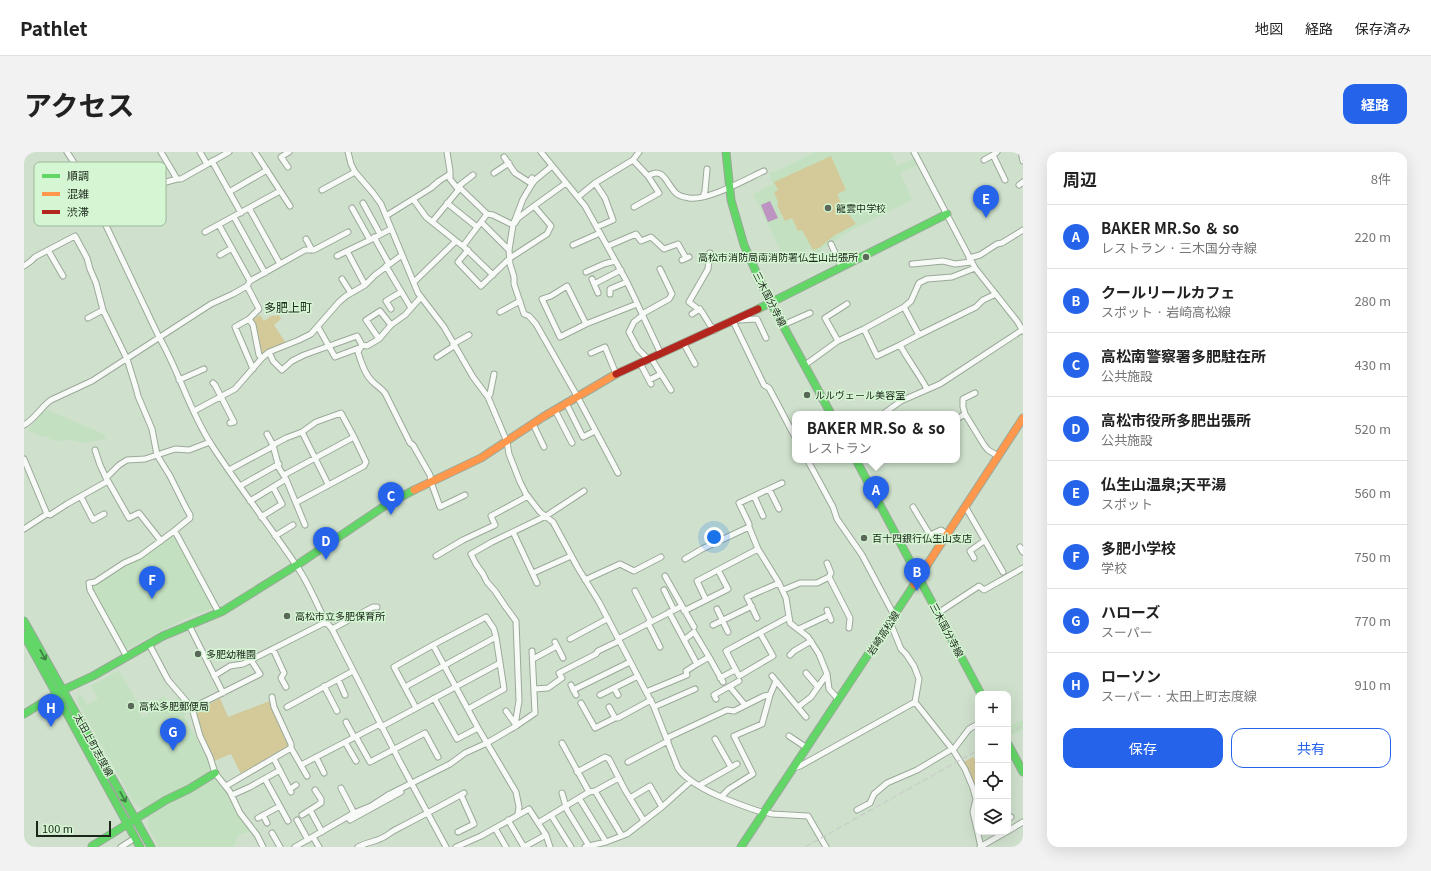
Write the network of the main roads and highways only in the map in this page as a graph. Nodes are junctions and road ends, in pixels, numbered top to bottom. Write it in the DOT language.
graph roads {
  1 [pos="726,152"];
  2 [pos="947,214"];
  3 [pos="771,302"];
  4 [pos="829,411"];
  5 [pos="1023,418"];
  6 [pos="858,463"];
  7 [pos="919,578"];
  8 [pos="24,621"];
  9 [pos="24,635"];
  10 [pos="63,690"];
  11 [pos="979,691"];
  12 [pos="56,694"];
  13 [pos="25,713"];
  14 [pos="1011,750"];
  15 [pos="1023,772"];
  16 [pos="215,773"];
  17 [pos="136,819"];
  18 [pos="128,824"];
  19 [pos="92,846"];
  20 [pos="140,847"];
  21 [pos="151,847"];
  22 [pos="741,847"];
  1 -- 3 [label="main road, 三木国分寺線"];
  2 -- 3 [label="main road"];
  3 -- 4 [label="main road, 三木国分寺線"];
  3 -- 10 [label="main road"];
  5 -- 7 [label="main road, 岩崎高松線"];
  6 -- 7 [label="main road, 三木国分寺線"];
  7 -- 11 [label="main road, 三木国分寺線"];
  7 -- 22 [label="main road, 岩崎高松線"];
  8 -- 10 [label="main road, 太田上町志度線, one-way"];
  9 -- 12 [label="main road, 太田上町志度線"];
  10 -- 12 [label="main road"];
  10 -- 17 [label="main road, 太田上町志度線, one-way"];
  12 -- 13 [label="main road"];
  12 -- 18 [label="main road, 太田上町志度線"];
  14 -- 15 [label="main road"];
  16 -- 17 [label="main road"];
  17 -- 18 [label="main road"];
  17 -- 21 [label="main road, 太田上町志度線"];
  18 -- 19 [label="main road"];
  18 -- 20 [label="main road, 太田上町志度線"];
}
